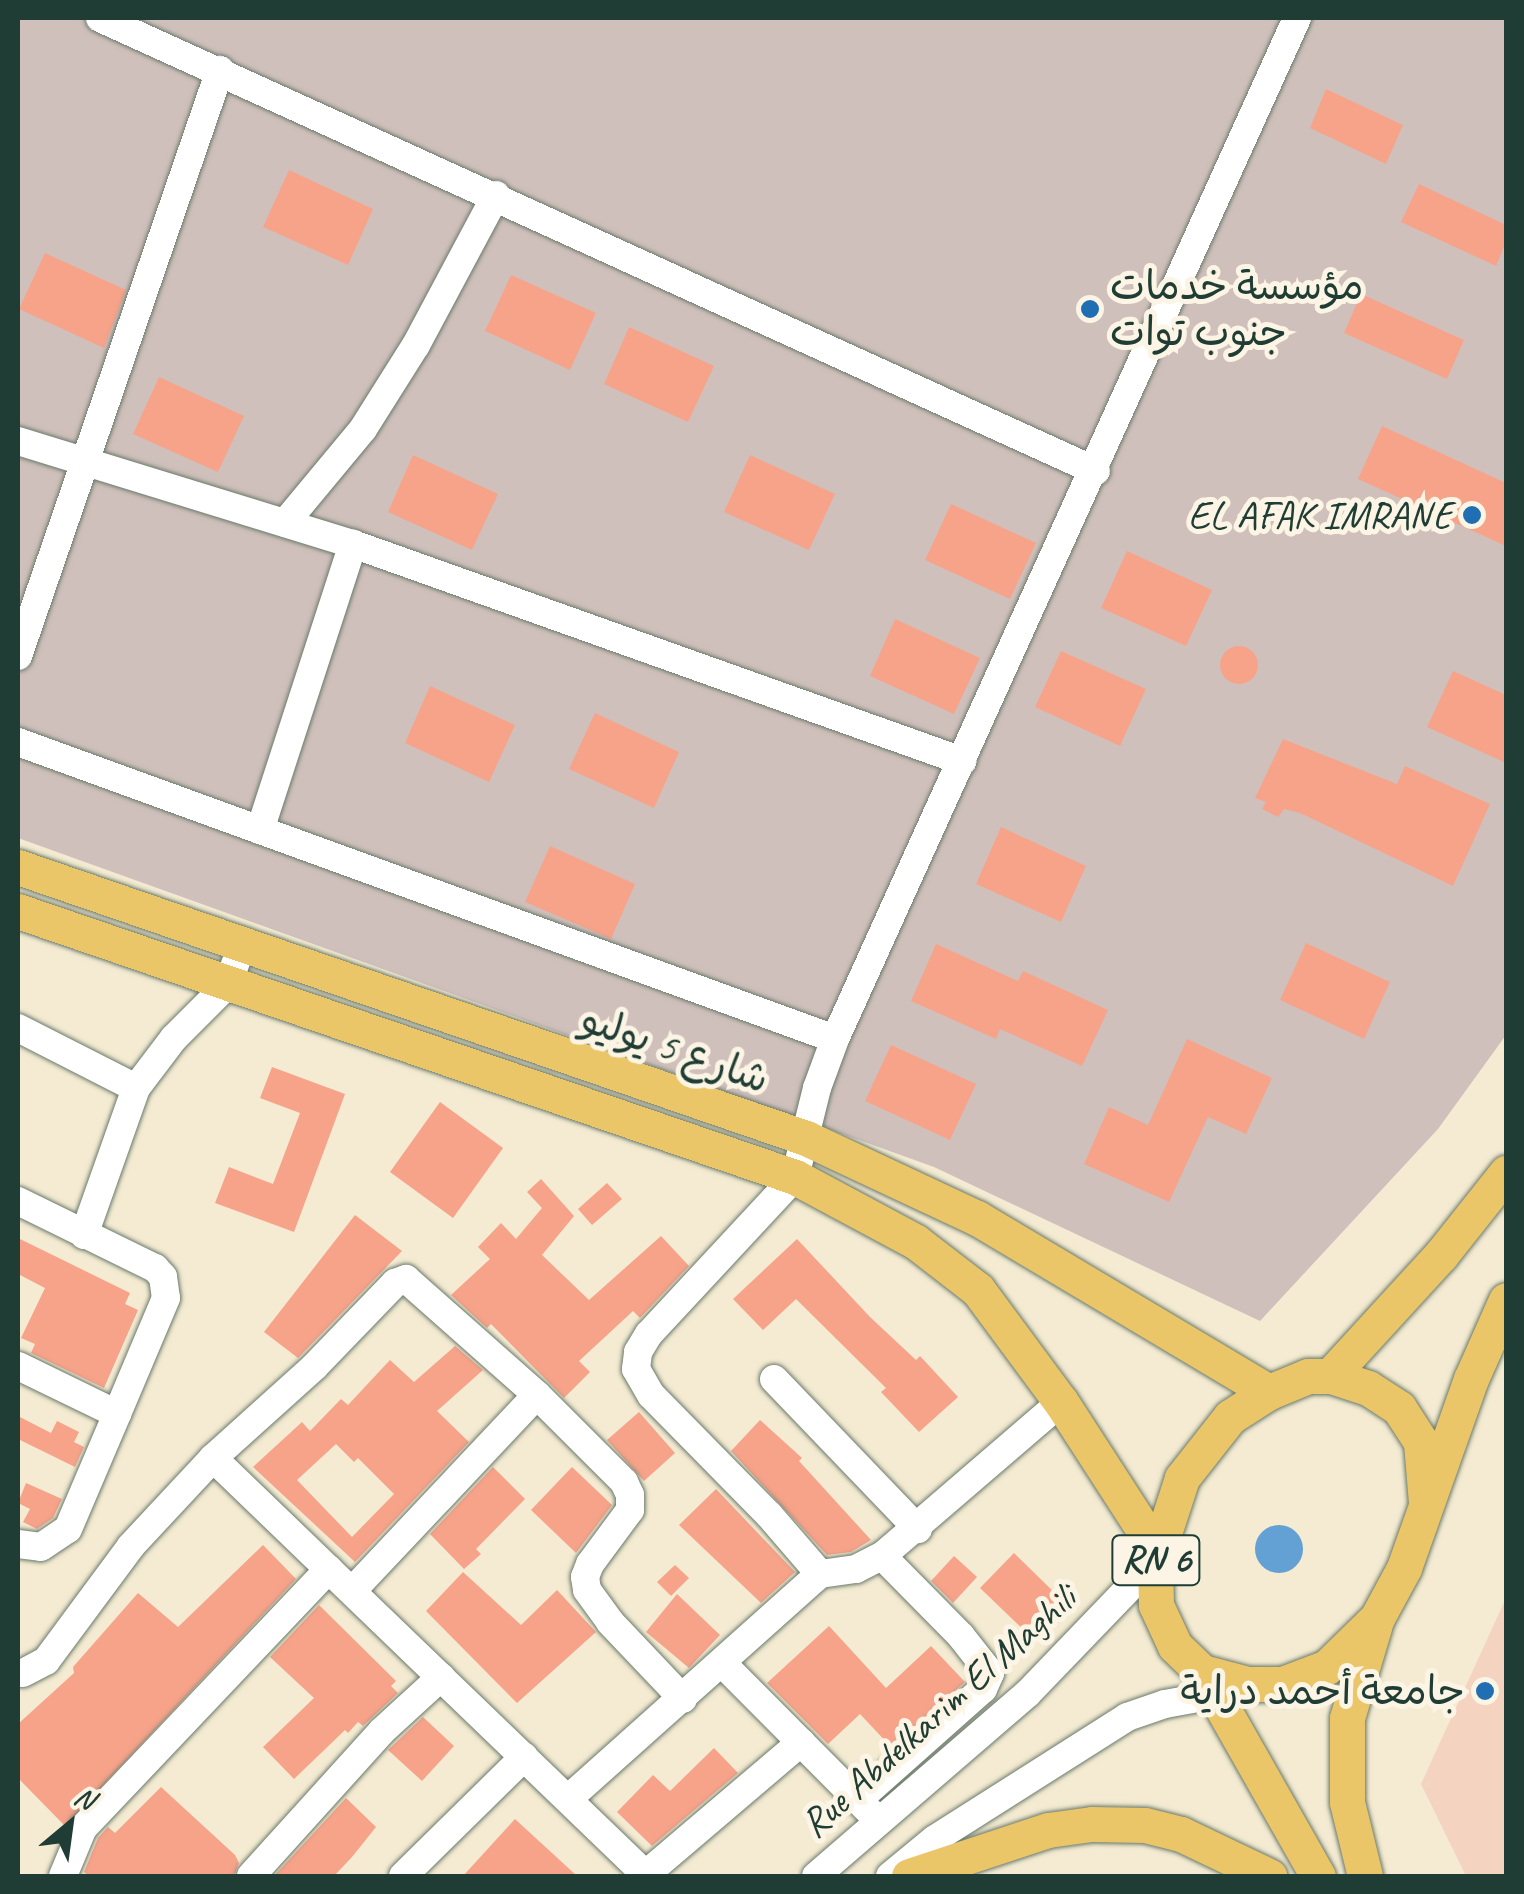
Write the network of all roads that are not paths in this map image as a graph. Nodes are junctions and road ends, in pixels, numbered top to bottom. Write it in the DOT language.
graph roads {
  1 [pos="100,18"];
  2 [pos="1298,18"];
  3 [pos="220,70"];
  4 [pos="496,195"];
  5 [pos="18,441"];
  6 [pos="87,464"];
  7 [pos="1096,471"];
  8 [pos="285,523"];
  9 [pos="352,544"];
  10 [pos="18,656"];
  11 [pos="18,742"];
  12 [pos="962,761"];
  13 [pos="260,830"];
  14 [pos="18,867"];
  15 [pos="18,911"];
  16 [pos="242,945"];
  17 [pos="228,984"];
  18 [pos="18,1028"];
  19 [pos="835,1039"];
  20 [pos="136,1088"];
  21 [pos="806,1138"];
  22 [pos="1506,1173"];
  23 [pos="795,1176"];
  24 [pos="18,1201"];
  25 [pos="84,1235"];
  26 [pos="1506,1300"];
  27 [pos="18,1366"];
  28 [pos="1330,1376"];
  29 [pos="774,1379"];
  30 [pos="1269,1392"];
  31 [pos="537,1395"];
  32 [pos="1062,1402"];
  33 [pos="117,1414"];
  34 [pos="213,1458"];
  35 [pos="1426,1502"];
  36 [pos="918,1529"];
  37 [pos="18,1544"];
  38 [pos="882,1556"];
  39 [pos="1156,1557"];
  40 [pos="329,1570"];
  41 [pos="820,1574"];
  42 [pos="353,1590"];
  43 [pos="1377,1618"];
  44 [pos="723,1664"];
  45 [pos="19,1675"];
  46 [pos="441,1677"];
  47 [pos="1210,1683"];
  48 [pos="682,1699"];
  49 [pos="801,1742"];
  50 [pos="524,1756"];
  51 [pos="568,1799"];
  52 [pos="859,1799"];
  53 [pos="879,1821"];
  54 [pos="633,1871"];
  55 [pos="63,1876"];
  56 [pos="252,1876"];
  57 [pos="403,1876"];
  58 [pos="816,1876"];
  59 [pos="890,1876"];
  60 [pos="909,1876"];
  61 [pos="1269,1876"];
  62 [pos="1318,1876"];
  63 [pos="1365,1876"];
  1 -- 3 [label="street"];
  2 -- 7 [label="street"];
  3 -- 4 [label="street"];
  3 -- 6 [label="street"];
  4 -- 7 [label="street"];
  4 -- 8 [label="street"];
  5 -- 6 [label="street"];
  6 -- 8 [label="street"];
  6 -- 10 [label="street"];
  7 -- 12 [label="street"];
  8 -- 9 [label="street"];
  9 -- 12 [label="street"];
  9 -- 13 [label="street"];
  11 -- 13 [label="street"];
  12 -- 19 [label="street"];
  13 -- 19 [label="street"];
  14 -- 16 [label="main road, شارع 5 يوليو"];
  15 -- 17 [label="main road, شارع 5 يوليو"];
  16 -- 17 [label="street"];
  16 -- 21 [label="main road, شارع 5 يوليو"];
  17 -- 20 [label="street"];
  17 -- 23 [label="main road, شارع 5 يوليو"];
  18 -- 20 [label="street"];
  19 -- 21 [label="street"];
  20 -- 25 [label="street"];
  21 -- 23 [label="street"];
  21 -- 30 [label="main road, شارع 5 يوليو"];
  22 -- 28 [label="main road"];
  23 -- 32 [label="main road, شارع 5 يوليو"];
  23 -- 41 [label="street"];
  24 -- 25 [label="street"];
  25 -- 33 [label="street"];
  26 -- 35 [label="main road"];
  27 -- 33 [label="street"];
  28 -- 30 [label="main road, RN 6"];
  28 -- 35 [label="main road"];
  29 -- 36 [label="street"];
  30 -- 39 [label="main road, RN 6"];
  31 -- 34 [label="street"];
  31 -- 42 [label="street"];
  31 -- 48 [label="street"];
  32 -- 36 [label="street"];
  32 -- 39 [label="main road, شارع 5 يوليو"];
  33 -- 37 [label="street"];
  34 -- 40 [label="street"];
  34 -- 45 [label="street"];
  35 -- 43 [label="main road"];
  36 -- 38 [label="street"];
  38 -- 41 [label="street"];
  38 -- 52 [label="street"];
  39 -- 47 [label="main road, RN 6"];
  39 -- 53 [label="street, Rue Abdelkarim El Maghili"];
  40 -- 42 [label="street"];
  40 -- 55 [label="street"];
  41 -- 44 [label="street"];
  42 -- 46 [label="street"];
  43 -- 47 [label="main road"];
  43 -- 63 [label="main road"];
  44 -- 48 [label="street"];
  44 -- 49 [label="street"];
  46 -- 50 [label="street"];
  46 -- 56 [label="street"];
  47 -- 59 [label="street"];
  47 -- 62 [label="main road, RN 6"];
  48 -- 51 [label="street"];
  49 -- 52 [label="street"];
  49 -- 54 [label="street"];
  50 -- 51 [label="street"];
  50 -- 57 [label="street"];
  51 -- 54 [label="street"];
  52 -- 53 [label="street"];
  53 -- 58 [label="street, Rue Abdelkarim El Maghili"];
  60 -- 61 [label="main road"];
}
